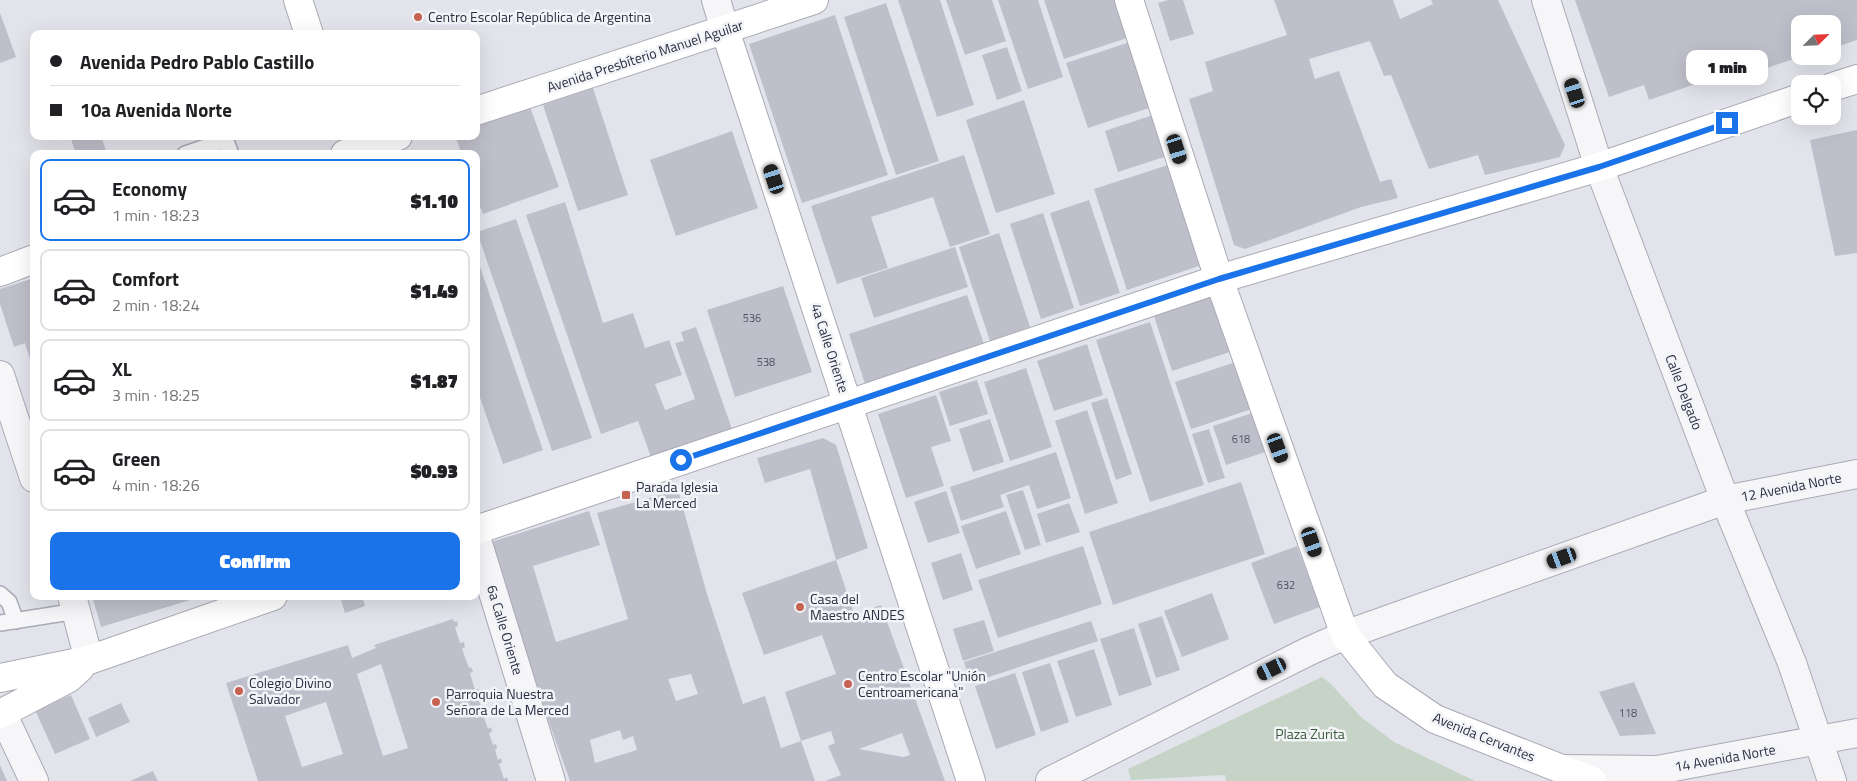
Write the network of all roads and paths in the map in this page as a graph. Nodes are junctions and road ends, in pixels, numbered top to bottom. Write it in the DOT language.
graph roads {
  1 [pos="298,0"];
  2 [pos="716,0"];
  3 [pos="814,0"];
  4 [pos="1129,0"];
  5 [pos="1546,0"];
  6 [pos="308,30"];
  7 [pos="725,30"];
  8 [pos="1857,79"];
  9 [pos="1841,84"];
  10 [pos="1791,101"];
  11 [pos="480,110"];
  12 [pos="383,140"];
  13 [pos="227,143"];
  14 [pos="348,149"];
  15 [pos="200,150"];
  16 [pos="1599,167"];
  17 [pos="30,261"];
  18 [pos="0,272"];
  19 [pos="1219,279"];
  20 [pos="0,375"];
  21 [pos="848,403"];
  22 [pos="30,466"];
  23 [pos="1857,474"];
  24 [pos="1725,500"];
  25 [pos="480,529"];
  26 [pos="480,550"];
  27 [pos="0,594"];
  28 [pos="262,600"];
  29 [pos="75,604"];
  30 [pos="16,621"];
  31 [pos="0,623"];
  32 [pos="1345,635"];
  33 [pos="89,660"];
  34 [pos="0,678"];
  35 [pos="1,714"];
  36 [pos="1857,734"];
  37 [pos="1818,741"];
  38 [pos="1562,775"];
  39 [pos="34,781"];
  40 [pos="551,781"];
  41 [pos="971,781"];
  42 [pos="1050,781"];
  43 [pos="1592,781"];
  44 [pos="1832,781"];
  1 -- 6 [label="main road"];
  2 -- 7 [label="street, 4a Calle Oriente"];
  3 -- 7 [label="main road, Avenida Presbíterio Manuel Aguilar"];
  4 -- 19 [label="main road, Avenida Cervantes"];
  5 -- 16 [label="street, Calle Delgado"];
  7 -- 11 [label="main road, Avenida Presbíterio Manuel Aguilar"];
  7 -- 21 [label="main road, 4a Calle Oriente"];
  8 -- 9 [label="main road"];
  10 -- 16 [label="main road"];
  12 -- 14 [label="main road"];
  13 -- 15 [label="lane"];
  16 -- 19 [label="main road"];
  16 -- 24 [label="street, Calle Delgado"];
  17 -- 18 [label="main road"];
  19 -- 21 [label="main road"];
  19 -- 32 [label="main road, Avenida Cervantes"];
  20 -- 22 [label="street"];
  21 -- 25 [label="main road"];
  21 -- 41 [label="main road, 4a Calle Oriente"];
  23 -- 24 [label="street, 12 Avenida Norte"];
  24 -- 32 [label="street, 12 Avenida Norte"];
  24 -- 37 [label="street, Calle Delgado"];
  26 -- 40 [label="street, 6a Calle Oriente"];
  27 -- 30 [label="lane"];
  28 -- 33 [label="main road"];
  29 -- 30 [label="lane"];
  29 -- 33 [label="street"];
  30 -- 31 [label="lane"];
  32 -- 38 [label="main road, Avenida Cervantes"];
  32 -- 42 [label="street, 12 Avenida Norte"];
  33 -- 34 [label="main road"];
  33 -- 35 [label="main road"];
  35 -- 39 [label="street"];
  36 -- 37 [label="street, 14 Avenida Norte"];
  37 -- 38 [label="street, 14 Avenida Norte"];
  37 -- 44 [label="street, Calle Delgado"];
  38 -- 43 [label="main road, Avenida Cervantes"];
}
